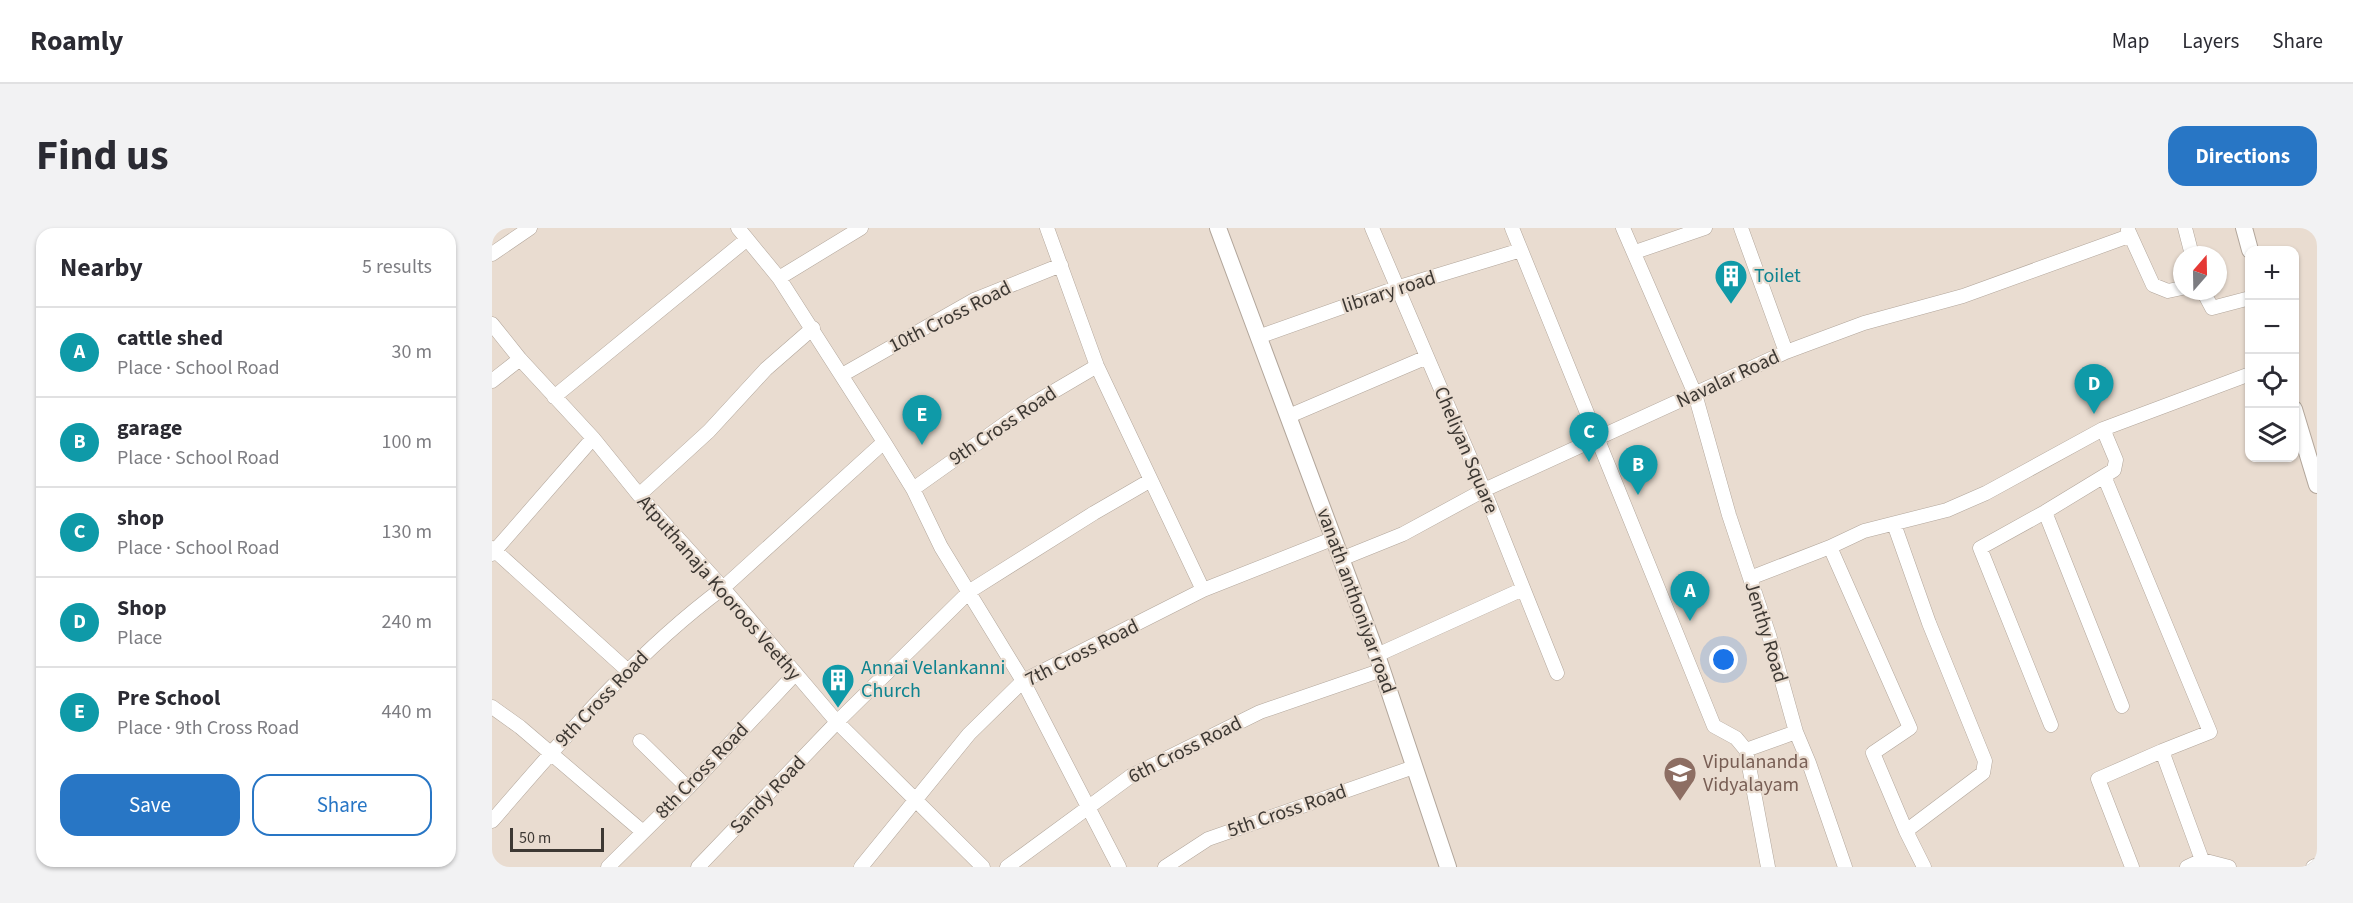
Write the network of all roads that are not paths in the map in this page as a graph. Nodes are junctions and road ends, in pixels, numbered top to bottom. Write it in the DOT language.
graph roads {
  1 [pos="530,228"];
  2 [pos="861,228"];
  3 [pos="1047,228"];
  4 [pos="1218,228"];
  5 [pos="1372,228"];
  6 [pos="1512,228"];
  7 [pos="1623,228"];
  8 [pos="1705,228"];
  9 [pos="1741,228"];
  10 [pos="2185,228"];
  11 [pos="2244,228"];
  12 [pos="2128,232"];
  13 [pos="742,234"];
  14 [pos="839,234"];
  15 [pos="2190,246"];
  16 [pos="2249,246"];
  17 [pos="1521,250"];
  18 [pos="1635,252"];
  19 [pos="492,254"];
  20 [pos="1061,266"];
  21 [pos="779,278"];
  22 [pos="1396,288"];
  23 [pos="2173,290"];
  24 [pos="2245,299"];
  25 [pos="2207,300"];
  26 [pos="492,324"];
  27 [pos="813,328"];
  28 [pos="1258,336"];
  29 [pos="1786,352"];
  30 [pos="1427,357"];
  31 [pos="520,359"];
  32 [pos="1096,366"];
  33 [pos="842,375"];
  34 [pos="2245,376"];
  35 [pos="492,381"];
  36 [pos="1695,394"];
  37 [pos="554,397"];
  38 [pos="1289,416"];
  39 [pos="2299,423"];
  40 [pos="2103,429"];
  41 [pos="593,438"];
  42 [pos="1599,438"];
  43 [pos="884,442"];
  44 [pos="2104,476"];
  45 [pos="1151,480"];
  46 [pos="2317,485"];
  47 [pos="913,489"];
  48 [pos="1484,490"];
  49 [pos="639,495"];
  50 [pos="2044,512"];
  51 [pos="1894,524"];
  52 [pos="1332,539"];
  53 [pos="1830,547"];
  54 [pos="493,551"];
  55 [pos="1341,559"];
  56 [pos="1750,578"];
  57 [pos="723,588"];
  58 [pos="1523,589"];
  59 [pos="1203,590"];
  60 [pos="970,591"];
  61 [pos="1380,663"];
  62 [pos="627,670"];
  63 [pos="1557,673"];
  64 [pos="795,675"];
  65 [pos="1023,681"];
  66 [pos="2122,706"];
  67 [pos="492,707"];
  68 [pos="837,722"];
  69 [pos="2051,725"];
  70 [pos="1796,732"];
  71 [pos="640,741"];
  72 [pos="1746,750"];
  73 [pos="2162,751"];
  74 [pos="551,754"];
  75 [pos="1414,767"];
  76 [pos="688,788"];
  77 [pos="915,798"];
  78 [pos="1088,808"];
  79 [pos="492,821"];
  80 [pos="1906,831"];
  81 [pos="643,832"];
  82 [pos="2202,860"];
  83 [pos="2317,865"];
  84 [pos="608,867"];
  85 [pos="698,867"];
  86 [pos="861,867"];
  87 [pos="983,867"];
  88 [pos="1007,867"];
  89 [pos="1119,867"];
  90 [pos="1165,867"];
  91 [pos="1448,867"];
  92 [pos="1768,867"];
  93 [pos="1845,867"];
  94 [pos="1924,867"];
  95 [pos="2132,867"];
  96 [pos="2187,867"];
  97 [pos="2229,867"];
  98 [pos="2313,867"];
  1 -- 19 [label="street"];
  2 -- 14 [label="street"];
  3 -- 20 [label="street"];
  4 -- 28 [label="street, vanath anthoniyar road"];
  5 -- 22 [label="street, Cheliyan Square"];
  6 -- 17 [label="street"];
  7 -- 18 [label="street, Jenthy Road"];
  8 -- 18 [label="street"];
  9 -- 29 [label="street"];
  10 -- 15 [label="street"];
  11 -- 16 [label="street"];
  12 -- 23 [label="street"];
  12 -- 29 [label="street, Navalar Road"];
  13 -- 21 [label="street"];
  13 -- 37 [label="street"];
  14 -- 21 [label="street"];
  17 -- 22 [label="street, library road"];
  17 -- 42 [label="street"];
  18 -- 36 [label="street, Jenthy Road"];
  20 -- 32 [label="street"];
  20 -- 33 [label="street, 10th Cross Road"];
  21 -- 27 [label="street"];
  22 -- 28 [label="street, library road"];
  22 -- 30 [label="street, Cheliyan Square"];
  24 -- 25 [label="street"];
  26 -- 31 [label="street, Atputhanaja Kooroos Veethy"];
  27 -- 33 [label="street"];
  27 -- 49 [label="street"];
  28 -- 38 [label="street, vanath anthoniyar road"];
  29 -- 36 [label="street, Navalar Road"];
  30 -- 38 [label="street"];
  30 -- 48 [label="street, Cheliyan Square"];
  31 -- 35 [label="street"];
  31 -- 37 [label="street, Atputhanaja Kooroos Veethy"];
  32 -- 45 [label="street"];
  32 -- 47 [label="street, 9th Cross Road"];
  33 -- 43 [label="street"];
  34 -- 40 [label="street"];
  36 -- 42 [label="street, Navalar Road"];
  36 -- 56 [label="street, Jenthy Road"];
  37 -- 41 [label="street, Atputhanaja Kooroos Veethy"];
  38 -- 52 [label="street, vanath anthoniyar road"];
  39 -- 46 [label="street"];
  40 -- 44 [label="street"];
  40 -- 51 [label="street"];
  41 -- 49 [label="street, Atputhanaja Kooroos Veethy"];
  41 -- 54 [label="street"];
  42 -- 48 [label="street, Navalar Road"];
  42 -- 72 [label="street"];
  43 -- 47 [label="street"];
  43 -- 57 [label="street, 9th Cross Road"];
  44 -- 50 [label="street"];
  44 -- 73 [label="street"];
  45 -- 59 [label="street"];
  45 -- 60 [label="street"];
  47 -- 60 [label="street"];
  48 -- 55 [label="street, Navalar Road"];
  48 -- 58 [label="street, Cheliyan Square"];
  49 -- 57 [label="street, Atputhanaja Kooroos Veethy"];
  50 -- 66 [label="street"];
  50 -- 69 [label="street"];
  51 -- 53 [label="street"];
  51 -- 80 [label="street"];
  52 -- 55 [label="street, vanath anthoniyar road"];
  52 -- 59 [label="street, 7th Cross Road"];
  53 -- 56 [label="street"];
  53 -- 80 [label="street"];
  54 -- 62 [label="street"];
  55 -- 61 [label="street, vanath anthoniyar road"];
  56 -- 70 [label="street, Jenthy Road"];
  57 -- 62 [label="street, 9th Cross Road"];
  57 -- 64 [label="street, Atputhanaja Kooroos Veethy"];
  58 -- 61 [label="street, 6th Cross Road"];
  58 -- 63 [label="street, Cheliyan Square"];
  59 -- 65 [label="street, 7th Cross Road"];
  60 -- 65 [label="street"];
  60 -- 68 [label="street, Sandy Road"];
  61 -- 75 [label="street, vanath anthoniyar road"];
  61 -- 78 [label="street, 6th Cross Road"];
  62 -- 74 [label="street, 9th Cross Road"];
  64 -- 68 [label="street, Atputhanaja Kooroos Veethy"];
  64 -- 76 [label="street, 8th Cross Road"];
  65 -- 77 [label="street, 7th Cross Road"];
  65 -- 78 [label="street"];
  67 -- 74 [label="street"];
  68 -- 77 [label="street, Atputhanaja Kooroos Veethy"];
  68 -- 85 [label="street, Sandy Road"];
  70 -- 72 [label="street"];
  70 -- 93 [label="street, Jenthy Road"];
  71 -- 76 [label="street"];
  72 -- 92 [label="street"];
  73 -- 82 [label="street"];
  73 -- 95 [label="street"];
  74 -- 79 [label="street, 9th Cross Road"];
  74 -- 81 [label="street"];
  75 -- 90 [label="street, 5th Cross Road"];
  75 -- 91 [label="street, vanath anthoniyar road"];
  76 -- 81 [label="street, 8th Cross Road"];
  77 -- 86 [label="street, 7th Cross Road"];
  77 -- 87 [label="street, Atputhanaja Kooroos Veethy"];
  78 -- 88 [label="street, 6th Cross Road"];
  78 -- 89 [label="street"];
  80 -- 94 [label="street"];
  81 -- 84 [label="street, 8th Cross Road"];
  82 -- 96 [label="street"];
  82 -- 97 [label="street"];
  83 -- 98 [label="street"];
}
